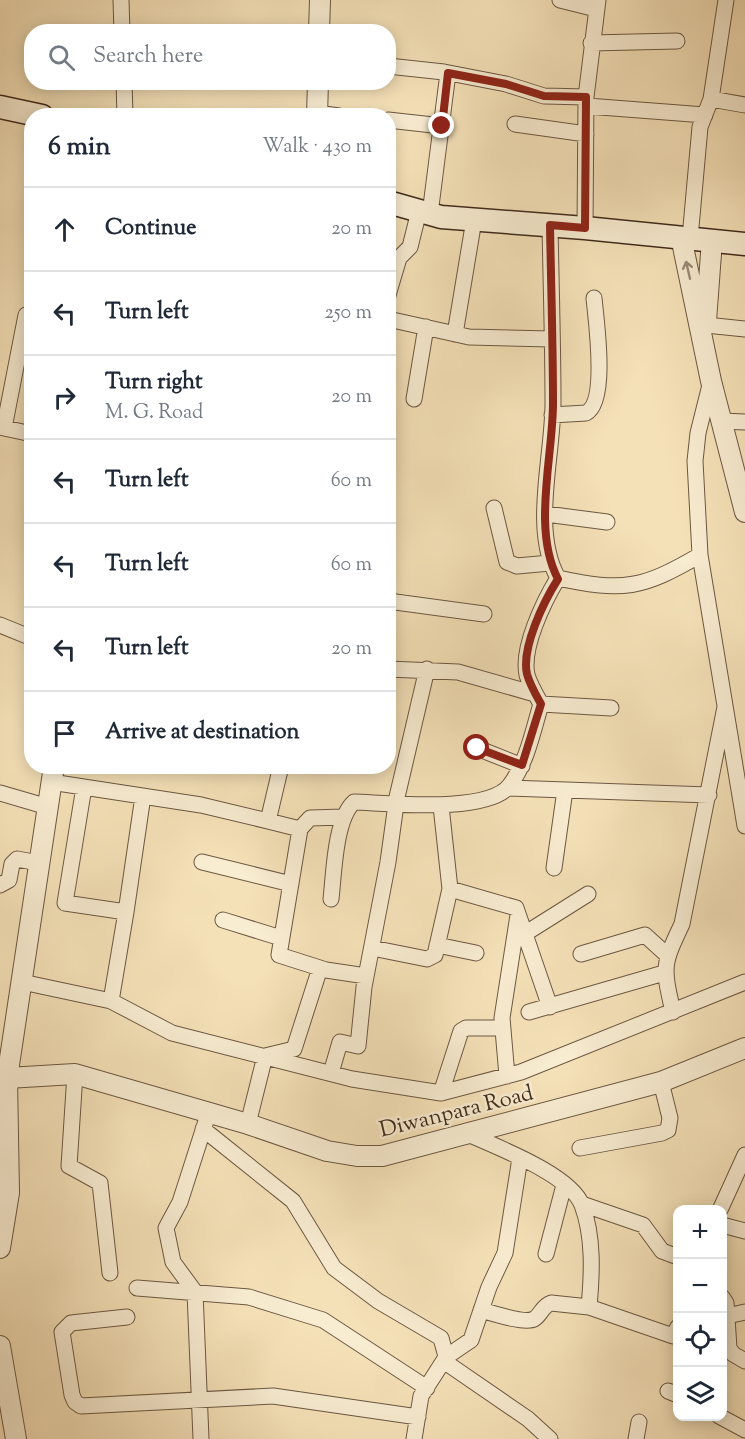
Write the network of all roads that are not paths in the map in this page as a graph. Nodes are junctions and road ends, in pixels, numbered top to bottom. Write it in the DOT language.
graph roads {
  1 [pos="121,0"];
  2 [pos="320,0"];
  3 [pos="560,0"];
  4 [pos="726,0"];
  5 [pos="597,5"];
  6 [pos="122,24"];
  7 [pos="319,24"];
  8 [pos="677,41"];
  9 [pos="591,43"];
  10 [pos="396,67"];
  11 [pos="448,73"];
  12 [pos="124,90"];
  13 [pos="318,90"];
  14 [pos="711,99"];
  15 [pos="586,102"];
  16 [pos="745,105"];
  17 [pos="0,107"];
  18 [pos="125,108"];
  19 [pos="317,108"];
  20 [pos="24,112"];
  21 [pos="705,115"];
  22 [pos="396,121"];
  23 [pos="515,124"];
  24 [pos="442,126"];
  25 [pos="586,134"];
  26 [pos="396,204"];
  27 [pos="425,212"];
  28 [pos="474,220"];
  29 [pos="550,225"];
  30 [pos="585,228"];
  31 [pos="694,238"];
  32 [pos="745,242"];
  33 [pos="396,268"];
  34 [pos="594,298"];
  35 [pos="396,321"];
  36 [pos="24,324"];
  37 [pos="426,327"];
  38 [pos="745,329"];
  39 [pos="455,334"];
  40 [pos="705,335"];
  41 [pos="552,339"];
  42 [pos="711,381"];
  43 [pos="414,399"];
  44 [pos="552,415"];
  45 [pos="722,422"];
  46 [pos="745,422"];
  47 [pos="2,428"];
  48 [pos="24,432"];
  49 [pos="494,508"];
  50 [pos="745,512"];
  51 [pos="546,514"];
  52 [pos="608,522"];
  53 [pos="700,555"];
  54 [pos="549,563"];
  55 [pos="558,579"];
  56 [pos="396,602"];
  57 [pos="484,614"];
  58 [pos="0,625"];
  59 [pos="24,635"];
  60 [pos="396,669"];
  61 [pos="427,669"];
  62 [pos="538,699"];
  63 [pos="725,707"];
  64 [pos="611,708"];
  65 [pos="477,748"];
  66 [pos="522,765"];
  67 [pos="53,774"];
  68 [pos="279,774"];
  69 [pos="84,787"];
  70 [pos="509,788"];
  71 [pos="565,790"];
  72 [pos="0,793"];
  73 [pos="709,795"];
  74 [pos="143,796"];
  75 [pos="396,803"];
  76 [pos="441,806"];
  77 [pos="48,807"];
  78 [pos="343,817"];
  79 [pos="268,821"];
  80 [pos="745,826"];
  81 [pos="300,829"];
  82 [pos="202,861"];
  83 [pos="39,863"];
  84 [pos="554,868"];
  85 [pos="291,884"];
  86 [pos="0,885"];
  87 [pos="450,889"];
  88 [pos="588,894"];
  89 [pos="331,899"];
  90 [pos="126,912"];
  91 [pos="519,912"];
  92 [pos="223,920"];
  93 [pos="526,933"];
  94 [pos="281,938"];
  95 [pos="437,945"];
  96 [pos="372,948"];
  97 [pos="476,953"];
  98 [pos="580,954"];
  99 [pos="668,955"];
  100 [pos="320,968"];
  101 [pos="664,973"];
  102 [pos="366,976"];
  103 [pos="22,982"];
  104 [pos="745,982"];
  105 [pos="111,1001"];
  106 [pos="550,1007"];
  107 [pos="530,1012"];
  108 [pos="673,1012"];
  109 [pos="502,1028"];
  110 [pos="745,1048"];
  111 [pos="265,1056"];
  112 [pos="331,1073"];
  113 [pos="75,1074"];
  114 [pos="507,1076"];
  115 [pos="4,1077"];
  116 [pos="662,1082"];
  117 [pos="441,1093"];
  118 [pos="206,1121"];
  119 [pos="248,1124"];
  120 [pos="466,1133"];
  121 [pos="580,1148"];
  122 [pos="745,1155"];
  123 [pos="520,1158"];
  124 [pos="564,1185"];
  125 [pos="582,1204"];
  126 [pos="722,1205"];
  127 [pos="727,1226"];
  128 [pos="745,1231"];
  129 [pos="0,1248"];
  130 [pos="546,1254"];
  131 [pos="673,1255"];
  132 [pos="110,1273"];
  133 [pos="137,1288"];
  134 [pos="195,1292"];
  135 [pos="589,1307"];
  136 [pos="481,1310"];
  137 [pos="745,1312"];
  138 [pos="727,1316"];
  139 [pos="127,1317"];
  140 [pos="673,1336"];
  141 [pos="0,1346"];
  142 [pos="446,1357"];
  143 [pos="745,1361"];
  144 [pos="427,1388"];
  145 [pos="4,1389"];
  146 [pos="201,1399"];
  147 [pos="418,1417"];
  148 [pos="727,1420"];
  149 [pos="639,1422"];
  150 [pos="745,1430"];
  151 [pos="16,1439"];
  152 [pos="201,1439"];
  153 [pos="414,1439"];
  154 [pos="550,1439"];
  155 [pos="636,1439"];
  1 -- 6 [label="street"];
  2 -- 7 [label="street"];
  3 -- 5 [label="street"];
  4 -- 14 [label="street"];
  5 -- 9 [label="street"];
  8 -- 9 [label="street"];
  9 -- 15 [label="street"];
  10 -- 11 [label="street"];
  11 -- 15 [label="street"];
  11 -- 24 [label="street"];
  12 -- 18 [label="street"];
  13 -- 19 [label="street"];
  14 -- 16 [label="street"];
  14 -- 21 [label="street"];
  15 -- 21 [label="street"];
  15 -- 25 [label="street"];
  17 -- 20 [label="main road"];
  21 -- 31 [label="street"];
  22 -- 24 [label="street"];
  23 -- 25 [label="street"];
  24 -- 27 [label="street"];
  25 -- 30 [label="street"];
  26 -- 27 [label="main road"];
  27 -- 28 [label="main road"];
  27 -- 33 [label="street"];
  28 -- 29 [label="main road"];
  28 -- 39 [label="street"];
  29 -- 30 [label="main road"];
  29 -- 41 [label="street"];
  30 -- 31 [label="main road"];
  31 -- 32 [label="main road"];
  40 -- 31 [label="street, one-way"];
  31 -- 40 [label="street"];
  34 -- 44 [label="street"];
  35 -- 37 [label="street"];
  36 -- 47 [label="street"];
  37 -- 39 [label="street"];
  37 -- 43 [label="street"];
  38 -- 40 [label="street"];
  39 -- 41 [label="street"];
  40 -- 42 [label="street"];
  41 -- 44 [label="street"];
  42 -- 45 [label="street"];
  42 -- 53 [label="street"];
  44 -- 51 [label="street"];
  45 -- 46 [label="street"];
  45 -- 50 [label="street"];
  47 -- 48 [label="street"];
  49 -- 54 [label="street"];
  51 -- 52 [label="street"];
  51 -- 54 [label="street"];
  53 -- 55 [label="street"];
  53 -- 63 [label="street"];
  54 -- 55 [label="street"];
  55 -- 62 [label="street"];
  56 -- 57 [label="street"];
  58 -- 59 [label="street"];
  60 -- 61 [label="street"];
  61 -- 62 [label="street"];
  61 -- 75 [label="street"];
  62 -- 64 [label="street"];
  62 -- 66 [label="street"];
  63 -- 73 [label="street"];
  63 -- 80 [label="street"];
  65 -- 66 [label="street"];
  66 -- 70 [label="street"];
  67 -- 69 [label="street"];
  67 -- 77 [label="street"];
  68 -- 79 [label="street"];
  69 -- 74 [label="street"];
  69 -- 90 [label="street"];
  70 -- 71 [label="street"];
  70 -- 76 [label="street"];
  71 -- 73 [label="street"];
  71 -- 84 [label="street"];
  72 -- 77 [label="street"];
  73 -- 99 [label="street"];
  74 -- 79 [label="street"];
  74 -- 90 [label="street"];
  75 -- 76 [label="street"];
  75 -- 78 [label="street"];
  75 -- 96 [label="street"];
  76 -- 87 [label="street"];
  77 -- 83 [label="street"];
  78 -- 81 [label="street"];
  78 -- 89 [label="street"];
  79 -- 81 [label="street"];
  81 -- 85 [label="street"];
  82 -- 85 [label="street"];
  83 -- 86 [label="street"];
  83 -- 103 [label="street"];
  85 -- 94 [label="street"];
  87 -- 91 [label="street"];
  87 -- 95 [label="street"];
  88 -- 93 [label="street"];
  90 -- 105 [label="street"];
  91 -- 93 [label="street"];
  91 -- 109 [label="street"];
  92 -- 94 [label="street"];
  93 -- 106 [label="street"];
  94 -- 100 [label="street"];
  95 -- 96 [label="street"];
  95 -- 97 [label="street"];
  96 -- 102 [label="street"];
  98 -- 99 [label="street"];
  99 -- 101 [label="street"];
  100 -- 102 [label="street"];
  100 -- 111 [label="street"];
  101 -- 106 [label="street"];
  101 -- 108 [label="street"];
  102 -- 112 [label="street"];
  103 -- 105 [label="street"];
  103 -- 115 [label="street"];
  104 -- 108 [label="street"];
  105 -- 111 [label="street"];
  106 -- 107 [label="street"];
  108 -- 114 [label="street"];
  109 -- 114 [label="street"];
  109 -- 117 [label="street"];
  110 -- 116 [label="street, Diwanpara Road"];
  111 -- 112 [label="street"];
  111 -- 119 [label="street"];
  112 -- 117 [label="street"];
  113 -- 115 [label="street, Diwanpara Road"];
  113 -- 118 [label="street, Diwanpara Road"];
  113 -- 132 [label="street"];
  114 -- 117 [label="street"];
  115 -- 129 [label="street"];
  116 -- 120 [label="street, Diwanpara Road"];
  116 -- 121 [label="street"];
  118 -- 119 [label="street, Diwanpara Road"];
  118 -- 134 [label="street"];
  118 -- 142 [label="street"];
  119 -- 120 [label="street, Diwanpara Road"];
  120 -- 123 [label="street"];
  122 -- 126 [label="street"];
  123 -- 124 [label="street"];
  123 -- 136 [label="street"];
  124 -- 125 [label="street"];
  124 -- 130 [label="street"];
  125 -- 131 [label="street"];
  125 -- 135 [label="street"];
  127 -- 128 [label="street"];
  133 -- 134 [label="street"];
  134 -- 144 [label="street"];
  134 -- 146 [label="street"];
  135 -- 136 [label="street"];
  135 -- 140 [label="street"];
  136 -- 142 [label="street"];
  137 -- 138 [label="street"];
  138 -- 143 [label="street"];
  139 -- 146 [label="street"];
  141 -- 145 [label="street"];
  142 -- 144 [label="street"];
  142 -- 154 [label="street"];
  144 -- 147 [label="street"];
  145 -- 151 [label="street"];
  146 -- 147 [label="street"];
  146 -- 152 [label="street"];
  147 -- 153 [label="street"];
  148 -- 150 [label="street"];
  149 -- 155 [label="street"];
}
